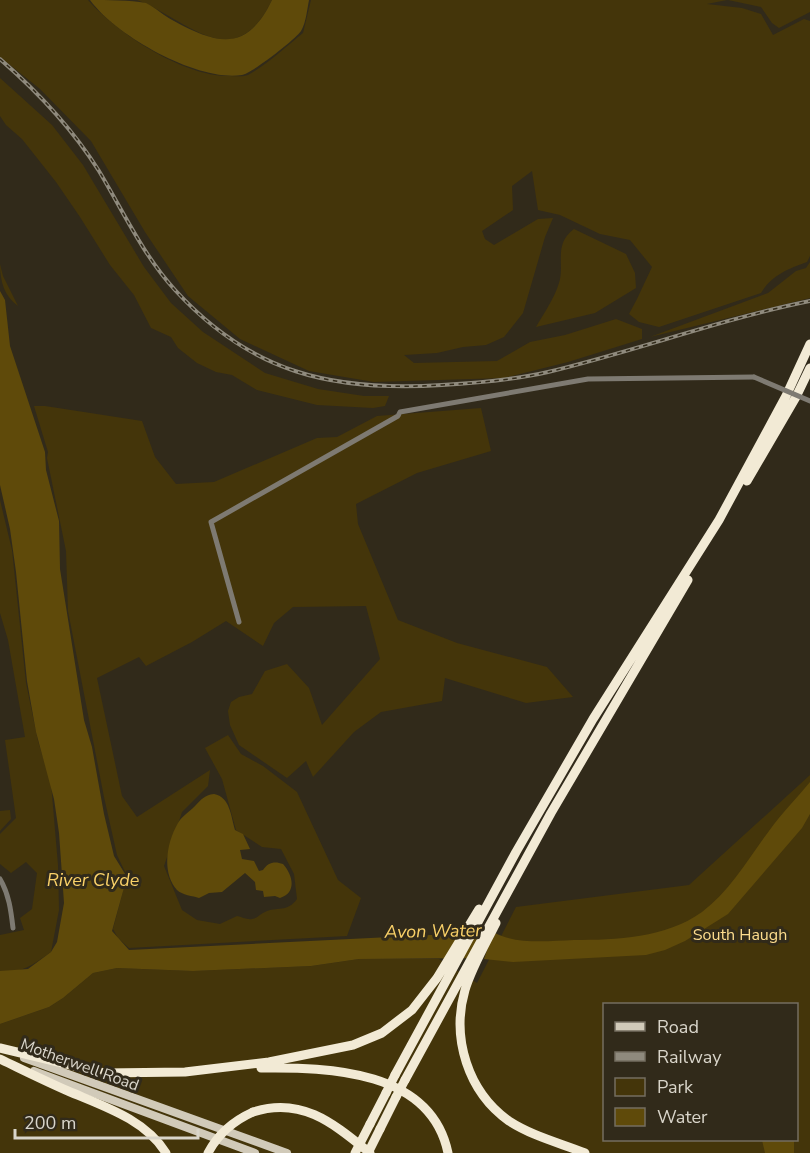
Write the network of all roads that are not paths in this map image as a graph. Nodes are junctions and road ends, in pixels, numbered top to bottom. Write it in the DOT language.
graph roads {
  1 [pos="810,344"];
  2 [pos="810,368"];
  3 [pos="810,401"];
  4 [pos="239,622"];
  5 [pos="0,879"];
  6 [pos="13,928"];
  7 [pos="465,977"];
  8 [pos="442,978"];
  9 [pos="0,1048"];
  10 [pos="0,1059"];
  11 [pos="202,1069"];
  12 [pos="559,1143"];
  13 [pos="165,1153"];
  14 [pos="208,1153"];
  15 [pos="255,1153"];
  16 [pos="287,1153"];
  17 [pos="355,1153"];
  18 [pos="369,1153"];
  19 [pos="448,1153"];
  20 [pos="585,1153"];
  21 [pos="593,1153"];
  1 -- 8 [label="highway"];
  2 -- 7 [label="highway"];
  3 -- 4 [label="street, bridge"];
  5 -- 6 [label="street"];
  7 -- 12 [label="highway"];
  7 -- 18 [label="highway, bridge"];
  8 -- 11 [label="highway"];
  8 -- 17 [label="highway, bridge"];
  9 -- 11 [label="highway"];
  9 -- 16 [label="main road, Motherwell Road"];
  10 -- 13 [label="highway"];
  10 -- 15 [label="main road, Motherwell Road"];
  11 -- 19 [label="highway"];
  12 -- 20 [label="highway"];
  12 -- 21 [label="highway"];
  14 -- 18 [label="highway, bridge"];
}
